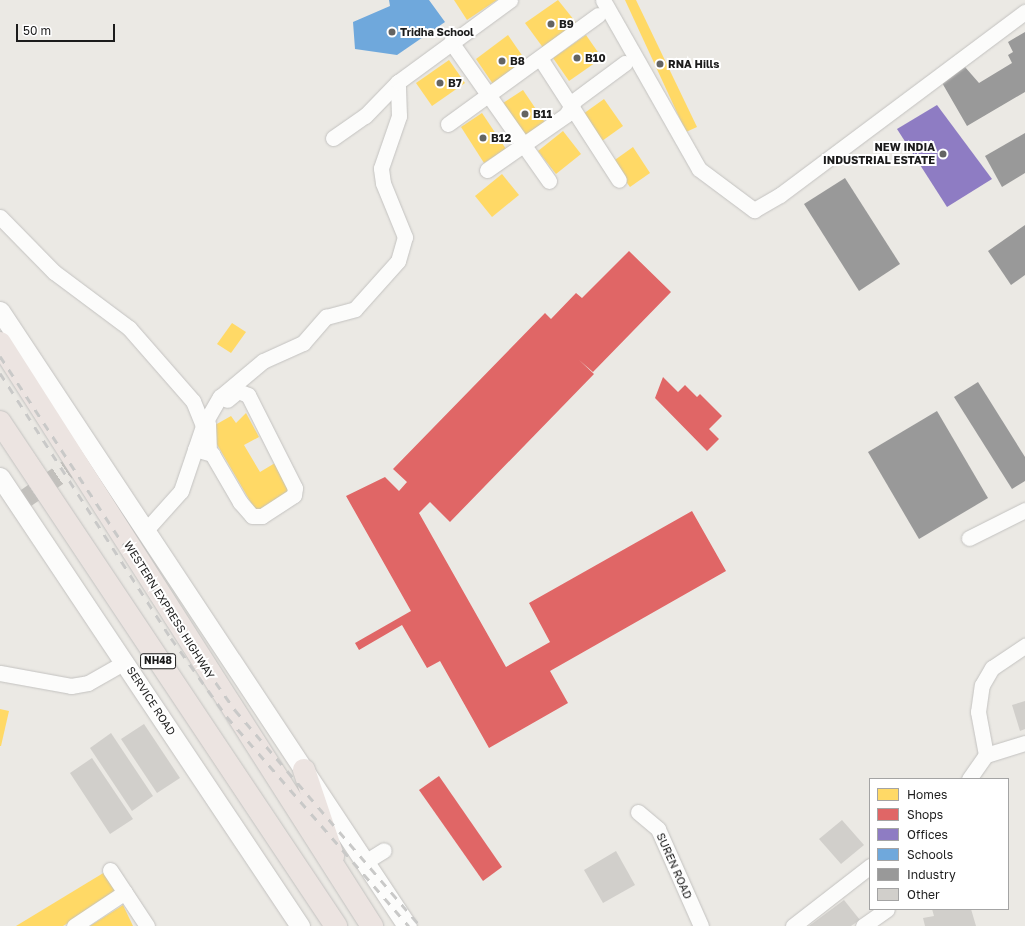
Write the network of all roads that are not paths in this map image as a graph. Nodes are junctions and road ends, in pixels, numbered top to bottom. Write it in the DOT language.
graph roads {
  1 [pos="510,0"];
  2 [pos="603,0"];
  3 [pos="1025,12"];
  4 [pos="598,15"];
  5 [pos="451,42"];
  6 [pos="540,58"];
  7 [pos="625,62"];
  8 [pos="398,82"];
  9 [pos="488,95"];
  10 [pos="572,105"];
  11 [pos="448,124"];
  12 [pos="333,138"];
  13 [pos="524,146"];
  14 [pos="487,170"];
  15 [pos="619,180"];
  16 [pos="549,181"];
  17 [pos="0,217"];
  18 [pos="0,311"];
  19 [pos="0,343"];
  20 [pos="0,422"];
  21 [pos="203,426"];
  22 [pos="202,450"];
  23 [pos="0,477"];
  24 [pos="1025,510"];
  25 [pos="146,530"];
  26 [pos="969,538"];
  27 [pos="1025,646"];
  28 [pos="125,662"];
  29 [pos="0,673"];
  30 [pos="1025,743"];
  31 [pos="986,755"];
  32 [pos="304,770"];
  33 [pos="970,778"];
  34 [pos="638,812"];
  35 [pos="384,850"];
  36 [pos="365,862"];
  37 [pos="869,867"];
  38 [pos="110,870"];
  39 [pos="339,877"];
  40 [pos="125,892"];
  41 [pos="317,900"];
  42 [pos="886,910"];
  43 [pos="144,925"];
  44 [pos="74,926"];
  45 [pos="300,926"];
  46 [pos="331,926"];
  47 [pos="336,926"];
  48 [pos="372,926"];
  49 [pos="385,926"];
  50 [pos="407,926"];
  51 [pos="701,926"];
  52 [pos="793,926"];
  53 [pos="863,926"];
  1 -- 5 [label="street"];
  2 -- 3 [label="street"];
  4 -- 6 [label="street"];
  5 -- 8 [label="street"];
  5 -- 9 [label="street"];
  6 -- 9 [label="street"];
  6 -- 10 [label="street"];
  7 -- 10 [label="street"];
  8 -- 12 [label="street"];
  8 -- 21 [label="street"];
  9 -- 11 [label="street"];
  9 -- 13 [label="street"];
  10 -- 13 [label="street"];
  10 -- 15 [label="street"];
  13 -- 14 [label="street"];
  13 -- 16 [label="street"];
  17 -- 21 [label="street"];
  18 -- 25 [label="street"];
  19 -- 39 [label="highway, WESTERN EXPRESS HIGHWAY"];
  20 -- 41 [label="highway, NH48"];
  21 -- 22 [label="street"];
  22 -- 22 [label="street"];
  22 -- 25 [label="street"];
  23 -- 28 [label="street, SERVICE ROAD"];
  24 -- 26 [label="street"];
  25 -- 32 [label="street"];
  27 -- 31 [label="street"];
  28 -- 29 [label="street"];
  28 -- 45 [label="street, SERVICE ROAD"];
  30 -- 31 [label="street"];
  31 -- 33 [label="street"];
  32 -- 36 [label="street"];
  32 -- 39 [label="highway"];
  34 -- 51 [label="street, SUREN ROAD"];
  35 -- 36 [label="street"];
  36 -- 50 [label="street"];
  37 -- 52 [label="street"];
  38 -- 40 [label="street"];
  39 -- 48 [label="highway"];
  39 -- 49 [label="highway"];
  40 -- 43 [label="street"];
  40 -- 44 [label="street"];
  41 -- 46 [label="highway"];
  41 -- 47 [label="highway, NH48"];
  42 -- 53 [label="street"];
}
